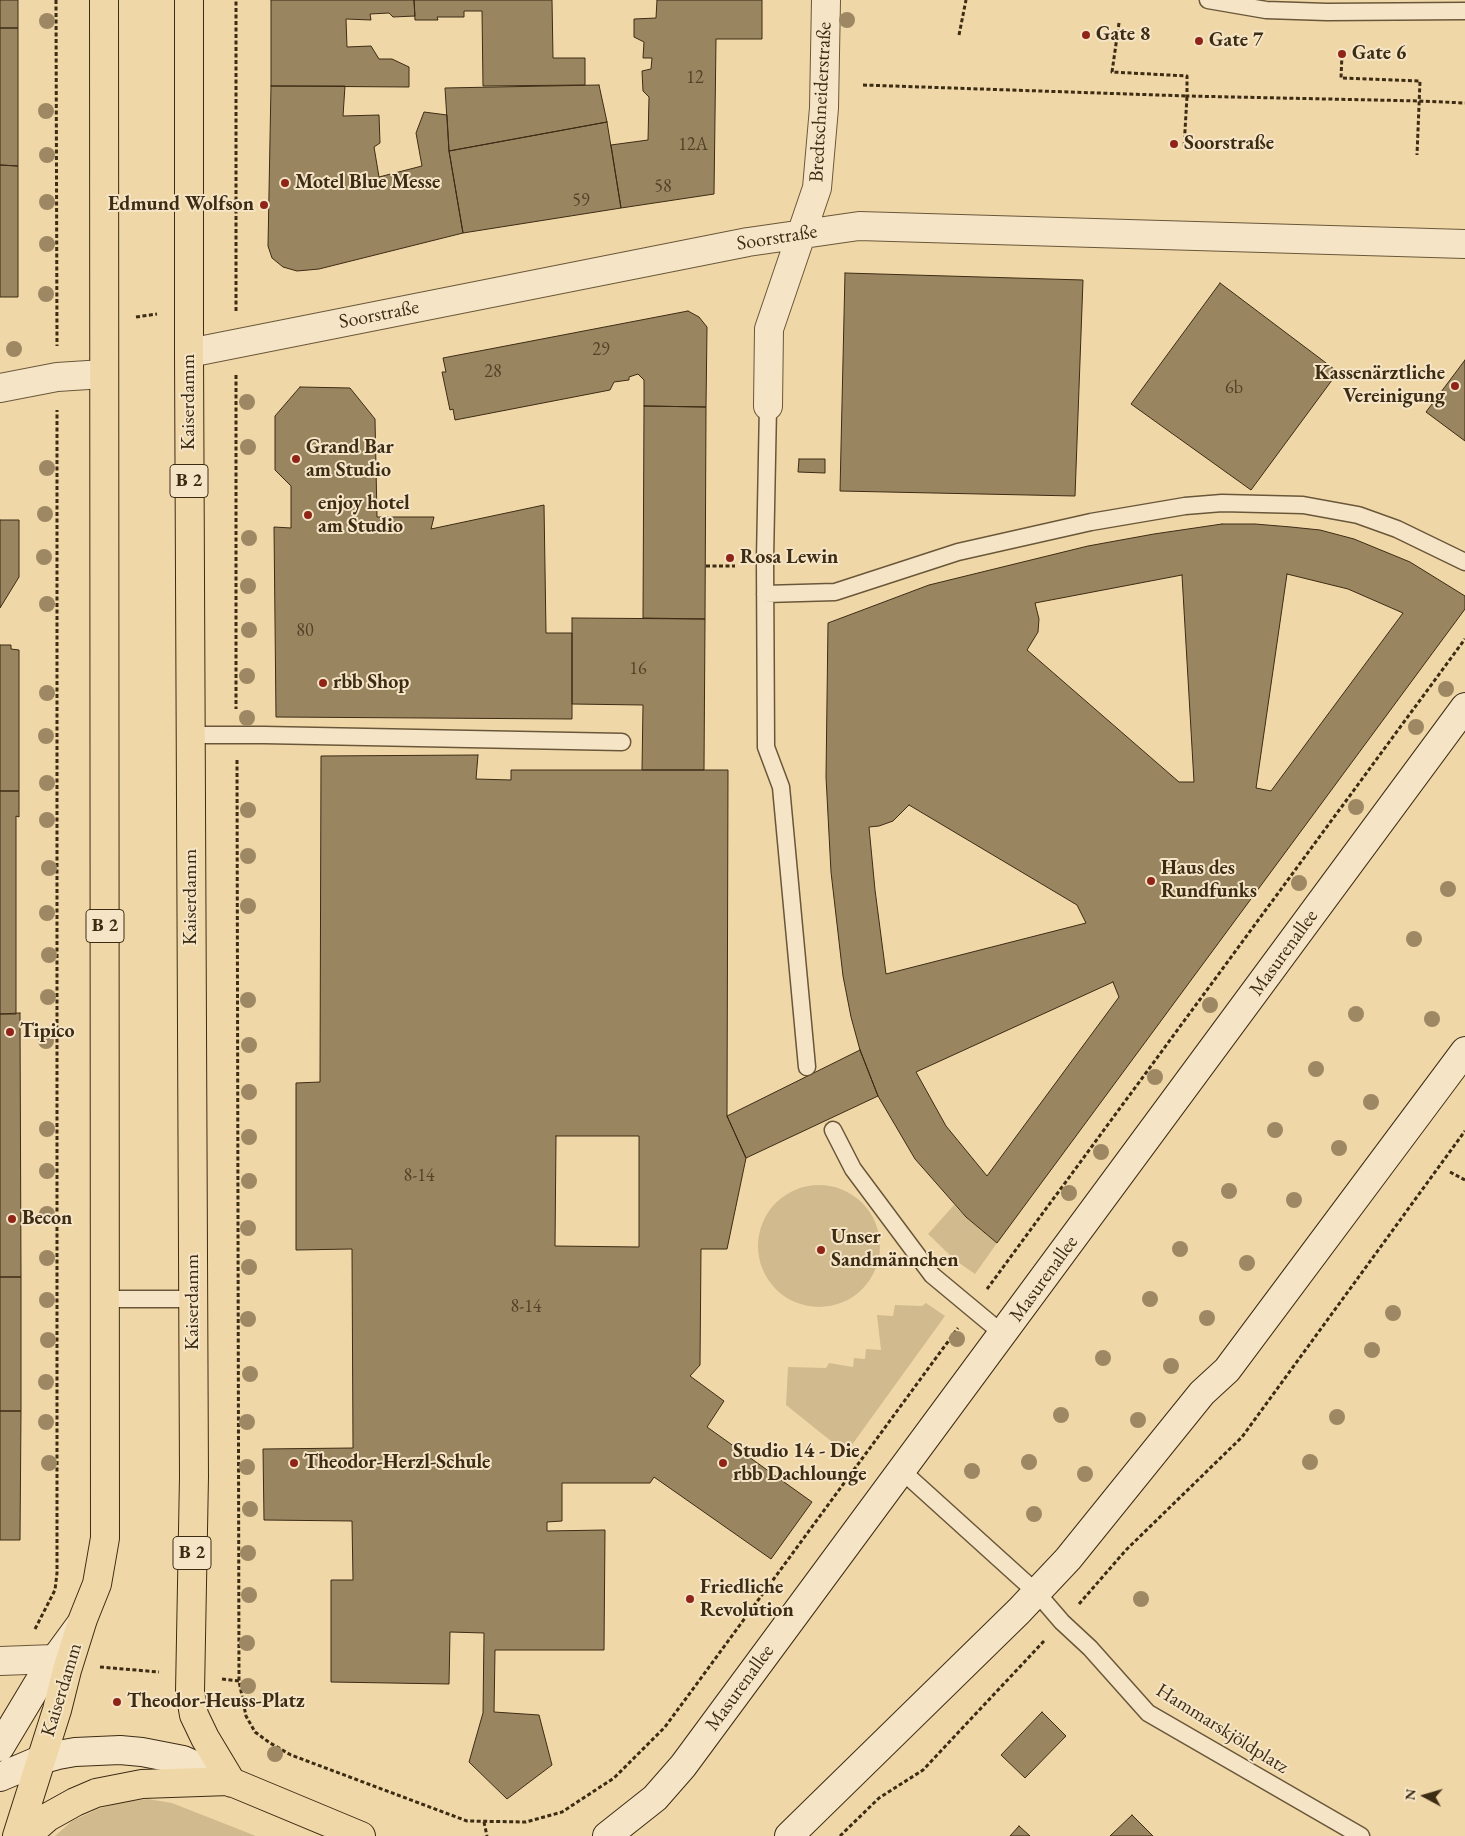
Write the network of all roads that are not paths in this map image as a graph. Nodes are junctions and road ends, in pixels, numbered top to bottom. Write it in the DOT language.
graph roads {
  1 [pos="104,0"];
  2 [pos="189,0"];
  3 [pos="826,0"];
  4 [pos="1208,0"];
  5 [pos="1465,12"];
  6 [pos="802,234"];
  7 [pos="1465,244"];
  8 [pos="189,353"];
  9 [pos="104,374"];
  10 [pos="0,388"];
  11 [pos="768,406"];
  12 [pos="1465,562"];
  13 [pos="765,594"];
  14 [pos="1465,707"];
  15 [pos="190,735"];
  16 [pos="622,742"];
  17 [pos="1465,1051"];
  18 [pos="807,1067"];
  19 [pos="833,1130"];
  20 [pos="105,1299"];
  21 [pos="193,1299"];
  22 [pos="1003,1334"];
  23 [pos="901,1470"];
  24 [pos="1037,1593"];
  25 [pos="84,1619"];
  26 [pos="54,1659"];
  27 [pos="0,1661"];
  28 [pos="0,1747"];
  29 [pos="40,1760"];
  30 [pos="0,1777"];
  31 [pos="231,1782"];
  32 [pos="17,1836"];
  33 [pos="26,1836"];
  34 [pos="361,1836"];
  35 [pos="607,1836"];
  36 [pos="789,1836"];
  37 [pos="1360,1836"];
  1 -- 9 [label="main road, Kaiserdamm / B 2"];
  2 -- 8 [label="main road, Kaiserdamm / B 2"];
  3 -- 6 [label="main road, Bredtschneiderstraße"];
  4 -- 5 [label="lane"];
  6 -- 7 [label="main road, Soorstraße"];
  6 -- 8 [label="main road, Soorstraße"];
  6 -- 11 [label="main road, Bredtschneiderstraße"];
  8 -- 15 [label="main road, Kaiserdamm / B 2"];
  9 -- 10 [label="main road"];
  9 -- 20 [label="main road, Kaiserdamm / B 2"];
  11 -- 13 [label="lane"];
  12 -- 13 [label="lane"];
  13 -- 18 [label="lane"];
  14 -- 22 [label="main road, Masurenallee"];
  15 -- 16 [label="lane"];
  15 -- 21 [label="main road, Kaiserdamm / B 2"];
  17 -- 24 [label="main road"];
  19 -- 22 [label="lane"];
  20 -- 21 [label="lane"];
  20 -- 25 [label="main road, Kaiserdamm / B 2"];
  21 -- 31 [label="main road, Kaiserdamm / B 2"];
  22 -- 23 [label="main road, Masurenallee"];
  23 -- 24 [label="lane, Hammarskjöldplatz"];
  23 -- 35 [label="main road, Masurenallee"];
  24 -- 36 [label="main road"];
  24 -- 37 [label="lane, Hammarskjöldplatz"];
  25 -- 26 [label="main road, Kaiserdamm"];
  25 -- 29 [label="main road, Kaiserdamm / B 2"];
  26 -- 27 [label="main road"];
  26 -- 28 [label="main road, Kaiserdamm"];
  29 -- 30 [label="main road"];
  29 -- 31 [label="main road"];
  29 -- 32 [label="main road, B 2"];
  31 -- 33 [label="main road"];
  31 -- 34 [label="main road"];
}
